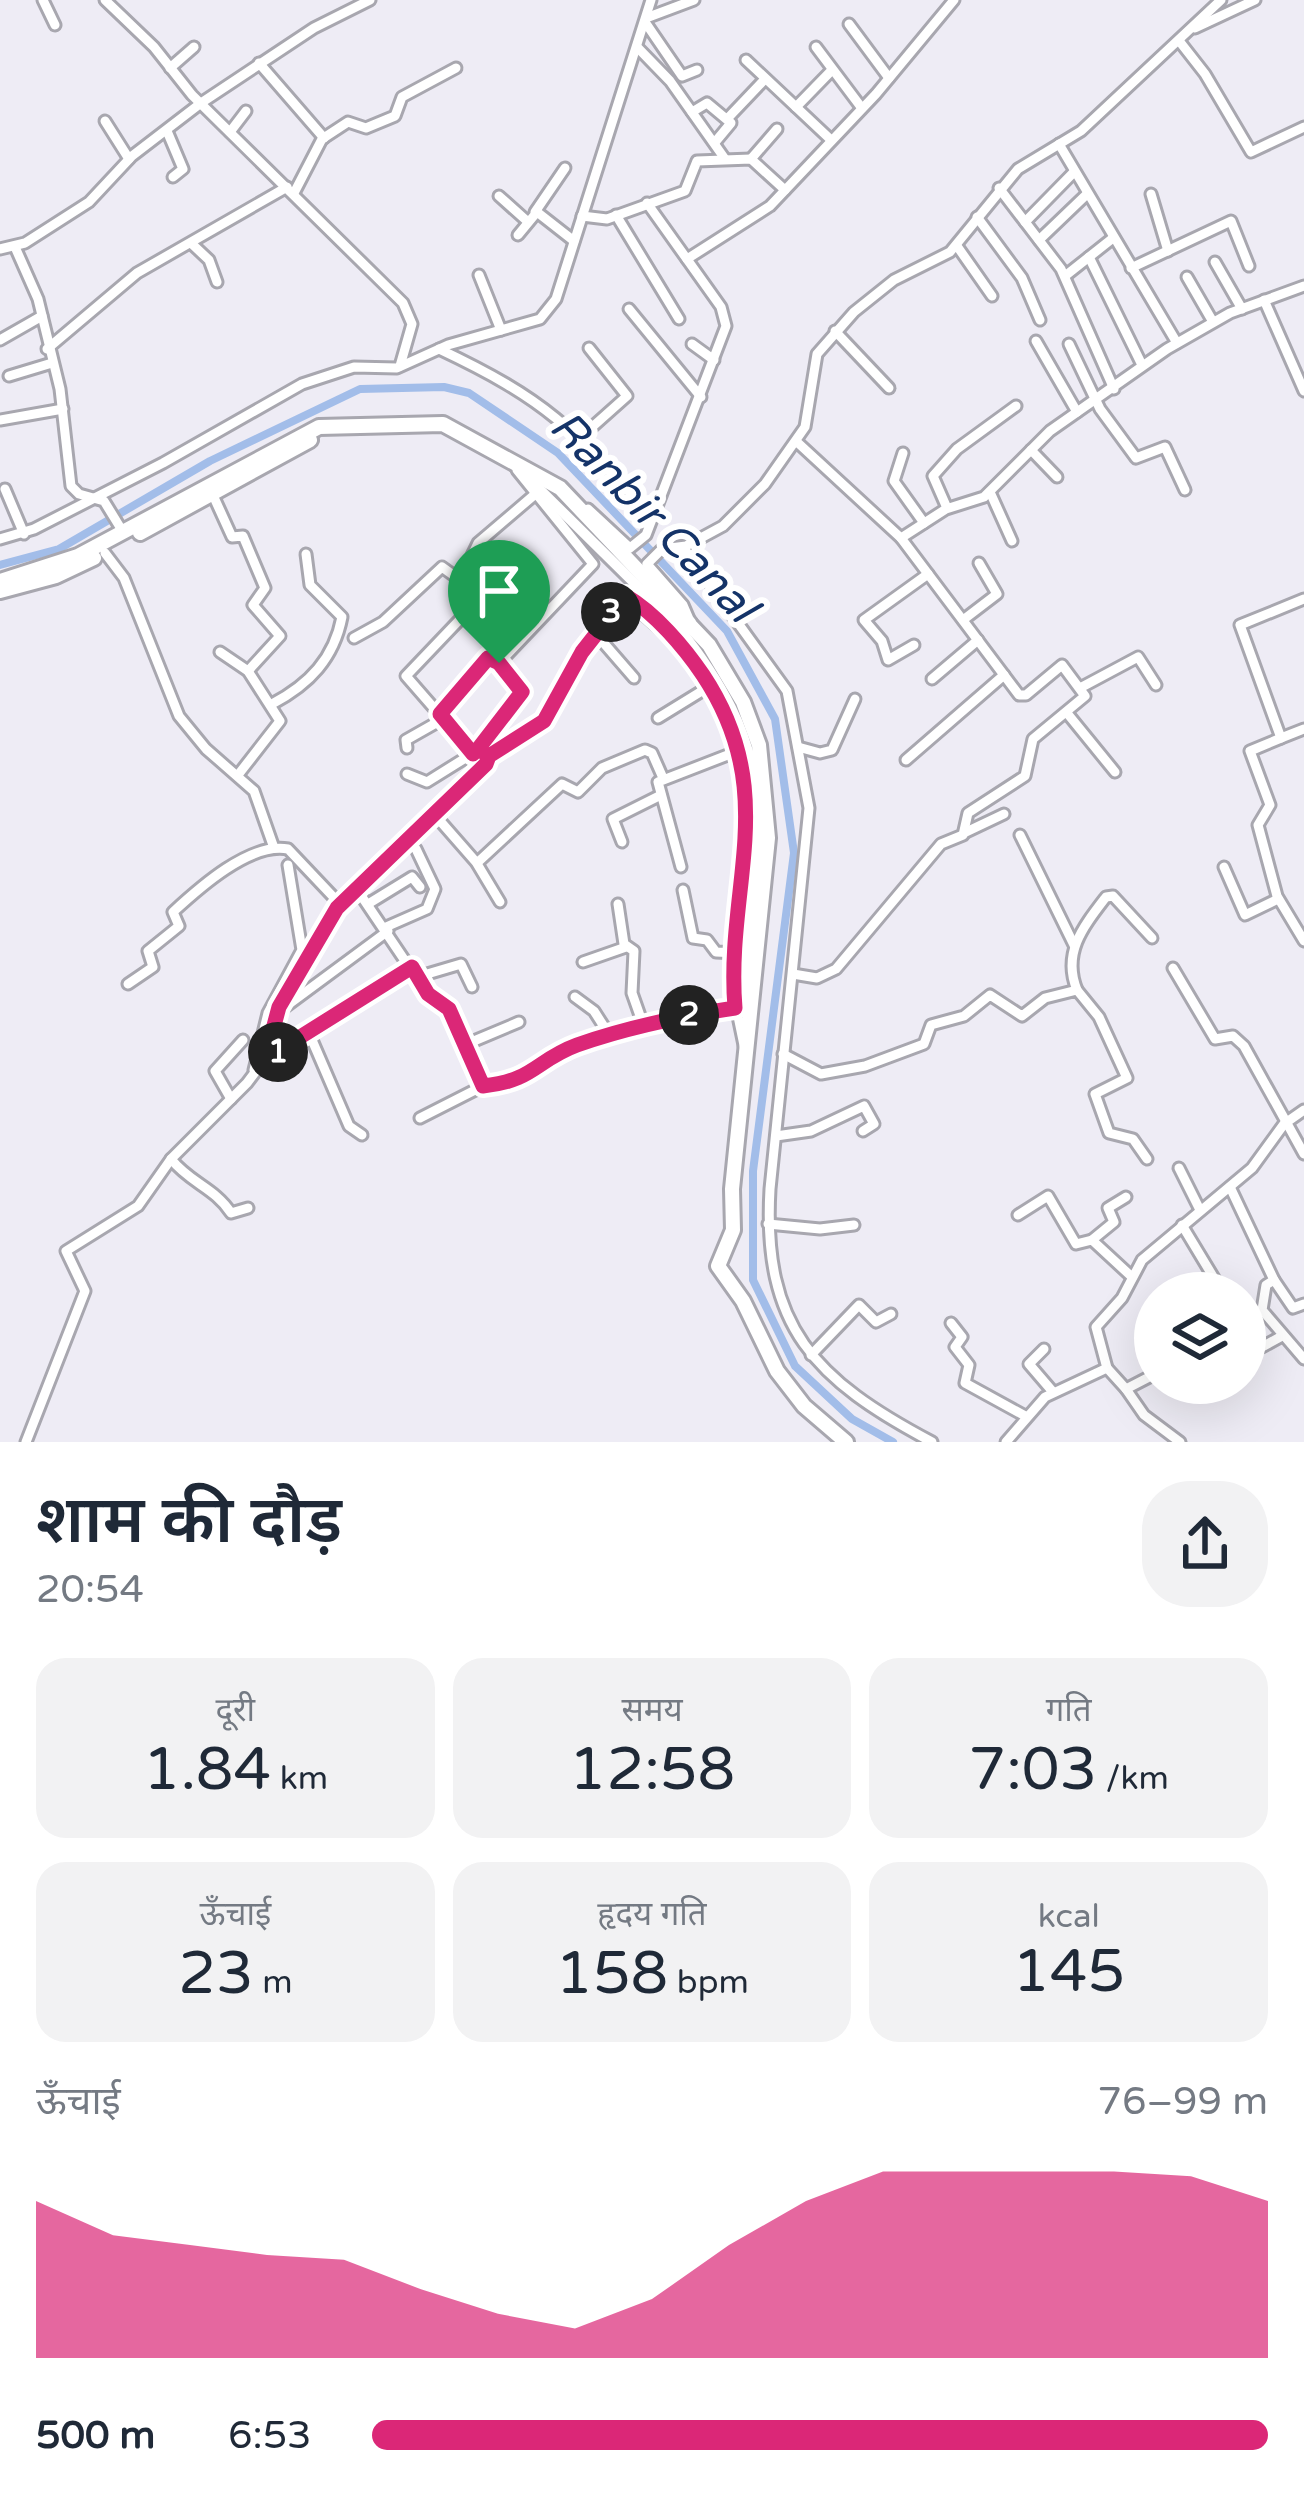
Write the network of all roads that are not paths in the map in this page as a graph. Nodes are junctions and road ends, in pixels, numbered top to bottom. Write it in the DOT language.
graph roads {
  1 [pos="43,0"];
  2 [pos="105,0"];
  3 [pos="370,0"];
  4 [pos="651,0"];
  5 [pos="694,0"];
  6 [pos="1221,0"];
  7 [pos="1255,0"];
  8 [pos="948,3"];
  9 [pos="646,20"];
  10 [pos="849,24"];
  11 [pos="56,25"];
  12 [pos="1193,28"];
  13 [pos="1180,42"];
  14 [pos="815,46"];
  15 [pos="194,47"];
  16 [pos="637,47"];
  17 [pos="746,60"];
  18 [pos="259,63"];
  19 [pos="170,68"];
  20 [pos="456,68"];
  21 [pos="697,70"];
  22 [pos="832,70"];
  23 [pos="889,78"];
  24 [pos="765,79"];
  25 [pos="201,103"];
  26 [pos="796,107"];
  27 [pos="860,107"];
  28 [pos="246,110"];
  29 [pos="692,112"];
  30 [pos="727,119"];
  31 [pos="105,121"];
  32 [pos="1304,127"];
  33 [pos="777,129"];
  34 [pos="166,131"];
  35 [pos="230,132"];
  36 [pos="324,138"];
  37 [pos="830,139"];
  38 [pos="716,141"];
  39 [pos="1059,144"];
  40 [pos="129,159"];
  41 [pos="725,159"];
  42 [pos="751,159"];
  43 [pos="565,169"];
  44 [pos="1074,172"];
  45 [pos="173,177"];
  46 [pos="999,188"];
  47 [pos="290,190"];
  48 [pos="785,190"];
  49 [pos="1088,194"];
  50 [pos="1150,194"];
  51 [pos="499,196"];
  52 [pos="647,202"];
  53 [pos="616,215"];
  54 [pos="583,216"];
  55 [pos="531,217"];
  56 [pos="977,217"];
  57 [pos="1025,222"];
  58 [pos="518,235"];
  59 [pos="1113,238"];
  60 [pos="1039,240"];
  61 [pos="574,242"];
  62 [pos="192,244"];
  63 [pos="957,246"];
  64 [pos="15,248"];
  65 [pos="0,249"];
  66 [pos="1168,250"];
  67 [pos="1089,257"];
  68 [pos="687,259"];
  69 [pos="1215,262"];
  70 [pos="1249,266"];
  71 [pos="1131,268"];
  72 [pos="479,275"];
  73 [pos="1065,276"];
  74 [pos="1187,277"];
  75 [pos="217,282"];
  76 [pos="1304,286"];
  77 [pos="992,296"];
  78 [pos="1264,300"];
  79 [pos="1242,308"];
  80 [pos="629,309"];
  81 [pos="41,316"];
  82 [pos="679,319"];
  83 [pos="1040,320"];
  84 [pos="1213,322"];
  85 [pos="501,330"];
  86 [pos="835,331"];
  87 [pos="0,340"];
  88 [pos="1036,341"];
  89 [pos="692,344"];
  90 [pos="1069,344"];
  91 [pos="1177,344"];
  92 [pos="589,348"];
  93 [pos="47,349"];
  94 [pos="439,349"];
  95 [pos="714,361"];
  96 [pos="52,363"];
  97 [pos="1142,365"];
  98 [pos="399,367"];
  99 [pos="9,376"];
  100 [pos="889,388"];
  101 [pos="1114,388"];
  102 [pos="1304,391"];
  103 [pos="701,398"];
  104 [pos="1097,401"];
  105 [pos="1016,406"];
  106 [pos="63,410"];
  107 [pos="1078,412"];
  108 [pos="0,420"];
  109 [pos="328,426"];
  110 [pos="580,436"];
  111 [pos="797,442"];
  112 [pos="1031,450"];
  113 [pos="903,453"];
  114 [pos="513,464"];
  115 [pos="1057,478"];
  116 [pos="5,489"];
  117 [pos="1185,490"];
  118 [pos="990,492"];
  119 [pos="212,493"];
  120 [pos="565,493"];
  121 [pos="533,496"];
  122 [pos="88,498"];
  123 [pos="947,508"];
  124 [pos="649,515"];
  125 [pos="924,523"];
  126 [pos="121,527"];
  127 [pos="23,533"];
  128 [pos="902,538"];
  129 [pos="0,539"];
  130 [pos="1012,541"];
  131 [pos="683,547"];
  132 [pos="105,553"];
  133 [pos="306,554"];
  134 [pos="980,563"];
  135 [pos="645,567"];
  136 [pos="928,574"];
  137 [pos="0,581"];
  138 [pos="0,591"];
  139 [pos="1304,599"];
  140 [pos="463,602"];
  141 [pos="963,620"];
  142 [pos="685,626"];
  143 [pos="596,633"];
  144 [pos="354,638"];
  145 [pos="977,640"];
  146 [pos="914,645"];
  147 [pos="220,652"];
  148 [pos="499,663"];
  149 [pos="248,671"];
  150 [pos="1004,675"];
  151 [pos="634,678"];
  152 [pos="932,679"];
  153 [pos="1156,685"];
  154 [pos="710,686"];
  155 [pos="1080,688"];
  156 [pos="855,699"];
  157 [pos="272,704"];
  158 [pos="1067,712"];
  159 [pos="441,717"];
  160 [pos="658,718"];
  161 [pos="1304,729"];
  162 [pos="1281,738"];
  163 [pos="798,746"];
  164 [pos="407,748"];
  165 [pos="476,751"];
  166 [pos="738,751"];
  167 [pos="489,756"];
  168 [pos="906,760"];
  169 [pos="1115,772"];
  170 [pos="407,774"];
  171 [pos="238,775"];
  172 [pos="663,778"];
  173 [pos="661,795"];
  174 [pos="434,814"];
  175 [pos="1004,814"];
  176 [pos="964,833"];
  177 [pos="1021,835"];
  178 [pos="405,842"];
  179 [pos="622,842"];
  180 [pos="274,848"];
  181 [pos="477,863"];
  182 [pos="288,865"];
  183 [pos="681,866"];
  184 [pos="1224,867"];
  185 [pos="420,887"];
  186 [pos="356,888"];
  187 [pos="683,890"];
  188 [pos="1278,899"];
  189 [pos="500,902"];
  190 [pos="340,904"];
  191 [pos="368,904"];
  192 [pos="618,904"];
  193 [pos="387,929"];
  194 [pos="1152,938"];
  195 [pos="1304,941"];
  196 [pos="1074,945"];
  197 [pos="626,947"];
  198 [pos="737,953"];
  199 [pos="583,962"];
  200 [pos="1173,968"];
  201 [pos="415,972"];
  202 [pos="793,974"];
  203 [pos="128,984"];
  204 [pos="472,987"];
  205 [pos="1078,990"];
  206 [pos="575,997"];
  207 [pos="735,1008"];
  208 [pos="276,1014"];
  209 [pos="519,1022"];
  210 [pos="644,1027"];
  211 [pos="309,1033"];
  212 [pos="610,1036"];
  213 [pos="243,1040"];
  214 [pos="462,1046"];
  215 [pos="745,1051"];
  216 [pos="783,1054"];
  217 [pos="265,1059"];
  218 [pos="254,1073"];
  219 [pos="483,1086"];
  220 [pos="231,1099"];
  221 [pos="1304,1110"];
  222 [pos="420,1118"];
  223 [pos="1284,1124"];
  224 [pos="863,1131"];
  225 [pos="362,1135"];
  226 [pos="776,1136"];
  227 [pos="1304,1154"];
  228 [pos="171,1159"];
  229 [pos="1147,1160"];
  230 [pos="1178,1168"];
  231 [pos="1230,1187"];
  232 [pos="1126,1197"];
  233 [pos="248,1208"];
  234 [pos="1200,1210"];
  235 [pos="1018,1215"];
  236 [pos="768,1224"];
  237 [pos="854,1225"];
  238 [pos="1181,1225"];
  239 [pos="1092,1240"];
  240 [pos="1209,1272"];
  241 [pos="1132,1277"];
  242 [pos="1274,1280"];
  243 [pos="1304,1304"];
  244 [pos="891,1314"];
  245 [pos="951,1323"];
  246 [pos="1282,1336"];
  247 [pos="1266,1345"];
  248 [pos="1044,1349"];
  249 [pos="812,1354"];
  250 [pos="1304,1359"];
  251 [pos="1108,1367"];
  252 [pos="1134,1385"];
  253 [pos="1126,1389"];
  254 [pos="1052,1392"];
  255 [pos="1027,1417"];
  256 [pos="26,1442"];
  257 [pos="845,1442"];
  258 [pos="932,1442"];
  259 [pos="1006,1442"];
  260 [pos="1180,1442"];
  1 -- 11 [label="street"];
  2 -- 19 [label="street"];
  3 -- 18 [label="street"];
  4 -- 9 [label="street"];
  5 -- 9 [label="street"];
  6 -- 12 [label="street"];
  7 -- 12 [label="street"];
  8 -- 23 [label="street"];
  9 -- 16 [label="street"];
  9 -- 21 [label="street"];
  10 -- 23 [label="street"];
  12 -- 13 [label="street"];
  13 -- 32 [label="street"];
  13 -- 39 [label="street"];
  14 -- 22 [label="street"];
  15 -- 19 [label="street"];
  16 -- 29 [label="street"];
  16 -- 54 [label="street"];
  17 -- 24 [label="street"];
  18 -- 25 [label="street"];
  18 -- 36 [label="street"];
  19 -- 25 [label="street"];
  20 -- 36 [label="street"];
  22 -- 26 [label="street"];
  22 -- 27 [label="street"];
  23 -- 27 [label="street"];
  24 -- 26 [label="street"];
  24 -- 30 [label="street"];
  25 -- 34 [label="street"];
  25 -- 35 [label="street"];
  26 -- 37 [label="street"];
  27 -- 37 [label="street"];
  28 -- 35 [label="street"];
  29 -- 30 [label="street"];
  29 -- 38 [label="street"];
  30 -- 38 [label="street"];
  31 -- 40 [label="street"];
  33 -- 42 [label="street"];
  34 -- 40 [label="street"];
  34 -- 45 [label="street"];
  35 -- 47 [label="street"];
  36 -- 47 [label="street"];
  37 -- 48 [label="street"];
  38 -- 41 [label="street"];
  39 -- 44 [label="street"];
  39 -- 46 [label="street"];
  40 -- 64 [label="street"];
  41 -- 42 [label="street"];
  41 -- 52 [label="street"];
  42 -- 48 [label="street"];
  43 -- 55 [label="street"];
  44 -- 49 [label="street"];
  44 -- 57 [label="street"];
  46 -- 56 [label="street"];
  46 -- 57 [label="street"];
  47 -- 62 [label="street"];
  47 -- 98 [label="street"];
  48 -- 68 [label="street"];
  49 -- 59 [label="street"];
  49 -- 60 [label="street"];
  50 -- 66 [label="street"];
  51 -- 55 [label="street"];
  52 -- 53 [label="street"];
  52 -- 68 [label="street"];
  53 -- 54 [label="street"];
  53 -- 82 [label="street"];
  54 -- 61 [label="street"];
  55 -- 58 [label="street"];
  55 -- 61 [label="street"];
  56 -- 63 [label="street"];
  56 -- 83 [label="street"];
  57 -- 60 [label="street"];
  59 -- 67 [label="street"];
  59 -- 71 [label="street"];
  60 -- 73 [label="street"];
  61 -- 85 [label="street"];
  62 -- 75 [label="street"];
  62 -- 93 [label="street"];
  63 -- 77 [label="street"];
  63 -- 86 [label="street"];
  64 -- 65 [label="street"];
  64 -- 81 [label="street"];
  66 -- 70 [label="street"];
  66 -- 71 [label="street"];
  67 -- 73 [label="street"];
  67 -- 97 [label="street"];
  68 -- 95 [label="street"];
  69 -- 79 [label="street"];
  71 -- 91 [label="street"];
  72 -- 85 [label="street"];
  73 -- 101 [label="street"];
  74 -- 84 [label="street"];
  76 -- 78 [label="street"];
  78 -- 79 [label="street"];
  78 -- 102 [label="street"];
  79 -- 84 [label="street"];
  80 -- 103 [label="street"];
  81 -- 87 [label="street"];
  81 -- 93 [label="street"];
  84 -- 91 [label="street"];
  85 -- 94 [label="street"];
  86 -- 100 [label="street"];
  86 -- 111 [label="street"];
  88 -- 107 [label="street"];
  89 -- 95 [label="street"];
  90 -- 104 [label="street"];
  91 -- 97 [label="street"];
  92 -- 110 [label="street"];
  93 -- 96 [label="street"];
  94 -- 98 [label="street"];
  94 -- 110 [label="street"];
  95 -- 103 [label="street"];
  96 -- 99 [label="street"];
  96 -- 106 [label="street"];
  97 -- 101 [label="street"];
  98 -- 122 [label="street"];
  101 -- 104 [label="street"];
  103 -- 124 [label="street"];
  104 -- 107 [label="street"];
  104 -- 117 [label="street"];
  105 -- 123 [label="street"];
  106 -- 108 [label="street"];
  106 -- 122 [label="street"];
  107 -- 112 [label="street"];
  109 -- 114 [label="highway"];
  109 -- 119 [label="highway"];
  109 -- 126 [label="highway"];
  110 -- 124 [label="street"];
  111 -- 128 [label="street"];
  111 -- 131 [label="street"];
  112 -- 115 [label="street"];
  112 -- 118 [label="street"];
  113 -- 125 [label="street"];
  114 -- 120 [label="highway"];
  114 -- 121 [label="street"];
  114 -- 142 [label="main road"];
  116 -- 127 [label="street"];
  118 -- 123 [label="street"];
  118 -- 130 [label="street"];
  119 -- 132 [label="highway"];
  119 -- 149 [label="street"];
  120 -- 124 [label="street"];
  120 -- 135 [label="highway"];
  121 -- 144 [label="street"];
  121 -- 148 [label="street"];
  122 -- 126 [label="street"];
  122 -- 127 [label="street"];
  123 -- 125 [label="street"];
  125 -- 128 [label="street"];
  126 -- 137 [label="highway"];
  127 -- 129 [label="street"];
  128 -- 136 [label="street"];
  131 -- 135 [label="street"];
  131 -- 163 [label="street"];
  132 -- 138 [label="highway"];
  132 -- 171 [label="street"];
  133 -- 157 [label="street"];
  134 -- 141 [label="street"];
  135 -- 142 [label="highway"];
  136 -- 141 [label="street"];
  136 -- 146 [label="street"];
  139 -- 162 [label="street"];
  140 -- 159 [label="street"];
  141 -- 145 [label="street"];
  142 -- 215 [label="highway"];
  143 -- 151 [label="street"];
  143 -- 154 [label="street"];
  143 -- 167 [label="street"];
  145 -- 150 [label="street"];
  145 -- 152 [label="street"];
  147 -- 149 [label="street"];
  148 -- 159 [label="street"];
  148 -- 165 [label="street"];
  149 -- 157 [label="street"];
  150 -- 155 [label="street"];
  150 -- 168 [label="street"];
  153 -- 155 [label="street"];
  154 -- 160 [label="street"];
  154 -- 166 [label="street"];
  155 -- 158 [label="street"];
  156 -- 163 [label="street"];
  157 -- 171 [label="street"];
  158 -- 169 [label="street"];
  158 -- 176 [label="street"];
  159 -- 164 [label="street"];
  159 -- 165 [label="street"];
  161 -- 162 [label="street"];
  162 -- 188 [label="street"];
  163 -- 202 [label="street"];
  165 -- 167 [label="street"];
  165 -- 170 [label="street"];
  166 -- 172 [label="street"];
  166 -- 198 [label="street"];
  167 -- 174 [label="street"];
  171 -- 180 [label="street"];
  172 -- 173 [label="street"];
  172 -- 181 [label="street"];
  173 -- 179 [label="street"];
  173 -- 183 [label="street"];
  174 -- 178 [label="street"];
  174 -- 181 [label="street"];
  175 -- 176 [label="street"];
  176 -- 202 [label="street"];
  177 -- 196 [label="street"];
  178 -- 186 [label="street"];
  178 -- 193 [label="street"];
  180 -- 190 [label="street"];
  180 -- 203 [label="street"];
  181 -- 189 [label="street"];
  182 -- 218 [label="street"];
  184 -- 188 [label="street"];
  185 -- 191 [label="street"];
  186 -- 190 [label="street"];
  186 -- 191 [label="street"];
  187 -- 198 [label="street"];
  188 -- 195 [label="street"];
  190 -- 208 [label="street"];
  191 -- 193 [label="street"];
  192 -- 197 [label="street"];
  193 -- 201 [label="street"];
  193 -- 208 [label="street"];
  194 -- 196 [label="street"];
  196 -- 205 [label="street"];
  197 -- 199 [label="street"];
  197 -- 210 [label="street"];
  198 -- 207 [label="street"];
  200 -- 223 [label="street"];
  201 -- 204 [label="street"];
  201 -- 211 [label="street"];
  201 -- 214 [label="street"];
  202 -- 216 [label="street"];
  205 -- 216 [label="street"];
  205 -- 229 [label="street"];
  206 -- 212 [label="street"];
  207 -- 210 [label="street"];
  207 -- 215 [label="street"];
  208 -- 217 [label="street"];
  209 -- 214 [label="street"];
  210 -- 212 [label="street"];
  211 -- 217 [label="street"];
  211 -- 225 [label="street"];
  212 -- 219 [label="street"];
  213 -- 220 [label="street"];
  214 -- 219 [label="street"];
  215 -- 257 [label="highway"];
  216 -- 226 [label="street"];
  217 -- 218 [label="street"];
  218 -- 220 [label="street"];
  219 -- 222 [label="street"];
  220 -- 228 [label="street"];
  221 -- 223 [label="street"];
  223 -- 227 [label="street"];
  223 -- 231 [label="street"];
  224 -- 226 [label="street"];
  226 -- 236 [label="street"];
  228 -- 233 [label="street"];
  228 -- 256 [label="street"];
  230 -- 234 [label="street"];
  231 -- 234 [label="street"];
  231 -- 242 [label="street"];
  232 -- 239 [label="street"];
  234 -- 238 [label="street"];
  235 -- 239 [label="street"];
  236 -- 237 [label="street"];
  236 -- 249 [label="street"];
  238 -- 240 [label="street"];
  238 -- 241 [label="street"];
  239 -- 241 [label="street"];
  241 -- 251 [label="street"];
  242 -- 243 [label="street"];
  242 -- 246 [label="street"];
  244 -- 249 [label="street"];
  245 -- 255 [label="street"];
  246 -- 247 [label="street"];
  246 -- 250 [label="street"];
  248 -- 254 [label="street"];
  249 -- 258 [label="street"];
  251 -- 253 [label="street"];
  251 -- 254 [label="street"];
  252 -- 253 [label="street"];
  253 -- 260 [label="street"];
  254 -- 255 [label="street"];
  255 -- 259 [label="street"];
}
